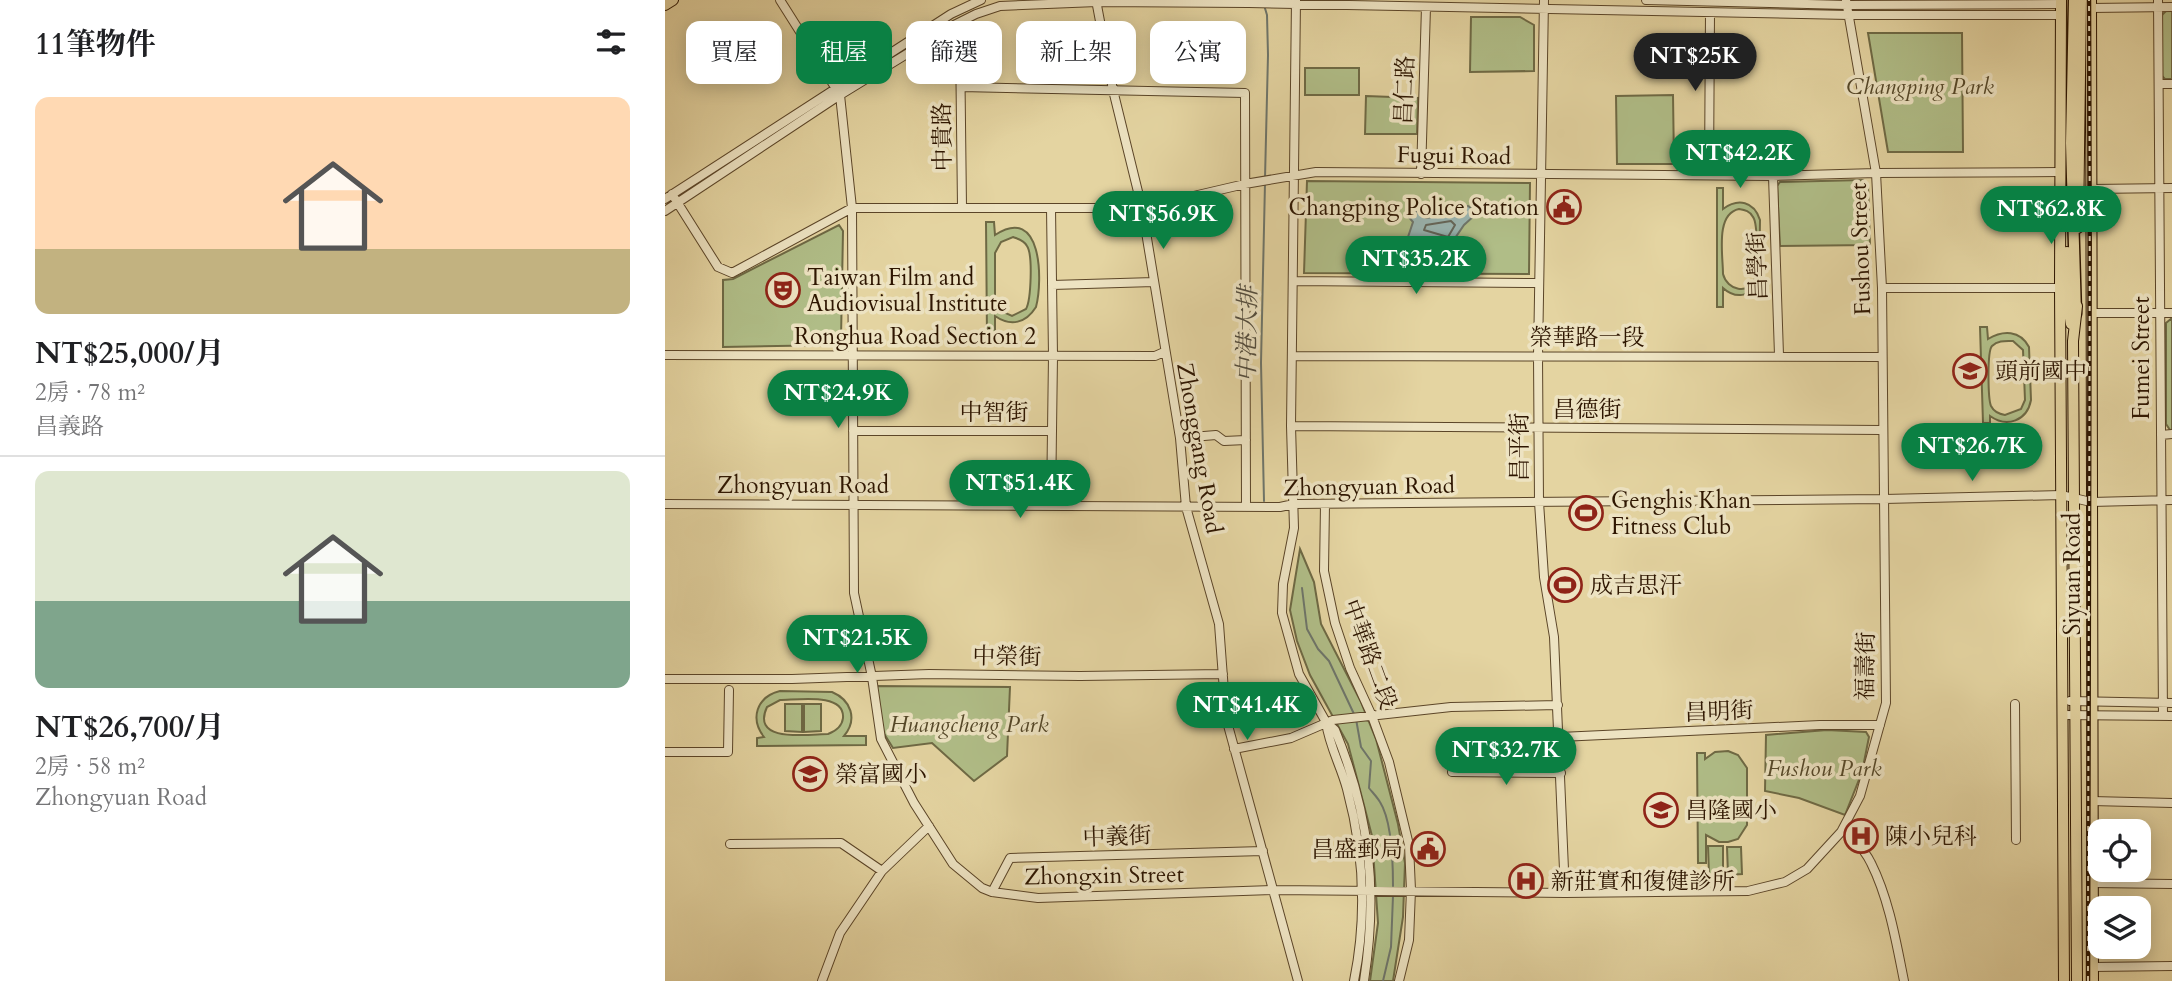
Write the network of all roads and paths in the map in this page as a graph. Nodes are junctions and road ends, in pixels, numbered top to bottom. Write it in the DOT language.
graph roads {
  1 [pos="673,0"];
  2 [pos="780,0"];
  3 [pos="981,0"];
  4 [pos="1646,0"];
  5 [pos="2074,0"];
  6 [pos="2081,0"];
  7 [pos="1097,1"];
  8 [pos="1296,2"];
  9 [pos="1846,2"];
  10 [pos="2158,3"];
  11 [pos="1543,4"];
  12 [pos="2091,4"];
  13 [pos="665,5"];
  14 [pos="1426,7"];
  15 [pos="2061,7"];
  16 [pos="2172,7"];
  17 [pos="1710,13"];
  18 [pos="1849,15"];
  19 [pos="962,21"];
  20 [pos="906,52"];
  21 [pos="961,84"];
  22 [pos="2159,84"];
  23 [pos="2172,84"];
  24 [pos="961,87"];
  25 [pos="1113,90"];
  26 [pos="838,91"];
  27 [pos="2062,147"];
  28 [pos="2060,172"];
  29 [pos="1876,173"];
  30 [pos="1421,174"];
  31 [pos="1709,174"];
  32 [pos="1541,175"];
  33 [pos="1295,176"];
  34 [pos="1773,176"];
  35 [pos="1245,184"];
  36 [pos="2160,188"];
  37 [pos="2172,188"];
  38 [pos="2092,189"];
  39 [pos="669,197"];
  40 [pos="678,203"];
  41 [pos="962,207"];
  42 [pos="852,208"];
  43 [pos="1051,208"];
  44 [pos="1142,208"];
  45 [pos="665,211"];
  46 [pos="2172,250"];
  47 [pos="2160,251"];
  48 [pos="1294,281"];
  49 [pos="1154,282"];
  50 [pos="1539,283"];
  51 [pos="1052,285"];
  52 [pos="1882,288"];
  53 [pos="2060,288"];
  54 [pos="2091,313"];
  55 [pos="2160,313"];
  56 [pos="2172,313"];
  57 [pos="2076,314"];
  58 [pos="2073,341"];
  59 [pos="2092,350"];
  60 [pos="1164,352"];
  61 [pos="665,355"];
  62 [pos="852,355"];
  63 [pos="1779,355"];
  64 [pos="1053,356"];
  65 [pos="1292,356"];
  66 [pos="1538,356"];
  67 [pos="1882,357"];
  68 [pos="2073,367"];
  69 [pos="1291,426"];
  70 [pos="1538,428"];
  71 [pos="1882,430"];
  72 [pos="853,431"];
  73 [pos="1052,431"];
  74 [pos="2172,434"];
  75 [pos="2161,435"];
  76 [pos="1180,439"];
  77 [pos="1246,440"];
  78 [pos="2061,495"];
  79 [pos="1884,499"];
  80 [pos="2074,499"];
  81 [pos="2172,500"];
  82 [pos="2161,501"];
  83 [pos="1539,502"];
  84 [pos="2091,502"];
  85 [pos="665,504"];
  86 [pos="854,504"];
  87 [pos="1294,504"];
  88 [pos="1325,504"];
  89 [pos="1051,505"];
  90 [pos="1186,507"];
  91 [pos="1249,507"];
  92 [pos="2162,591"];
  93 [pos="2172,591"];
  94 [pos="1223,674"];
  95 [pos="872,677"];
  96 [pos="665,679"];
  97 [pos="729,690"];
  98 [pos="2062,701"];
  99 [pos="2075,701"];
  100 [pos="2091,702"];
  101 [pos="2167,703"];
  102 [pos="2015,704"];
  103 [pos="1558,705"];
  104 [pos="2062,715"];
  105 [pos="2075,715"];
  106 [pos="2091,715"];
  107 [pos="1369,716"];
  108 [pos="2167,716"];
  109 [pos="1329,721"];
  110 [pos="1881,725"];
  111 [pos="1560,737"];
  112 [pos="1234,749"];
  113 [pos="665,752"];
  114 [pos="1452,772"];
  115 [pos="1561,773"];
  116 [pos="2092,801"];
  117 [pos="2172,803"];
  118 [pos="929,826"];
  119 [pos="1844,827"];
  120 [pos="2016,841"];
  121 [pos="730,845"];
  122 [pos="1263,851"];
  123 [pos="882,871"];
  124 [pos="2092,883"];
  125 [pos="2172,884"];
  126 [pos="1275,890"];
  127 [pos="1366,890"];
  128 [pos="1406,890"];
  129 [pos="992,892"];
  130 [pos="1565,893"];
  131 [pos="2172,966"];
  132 [pos="2093,967"];
  133 [pos="1354,979"];
  134 [pos="821,981"];
  135 [pos="1298,981"];
  136 [pos="1364,981"];
  137 [pos="1399,981"];
  138 [pos="1904,981"];
  139 [pos="2064,981"];
  140 [pos="2077,981"];
  141 [pos="2093,981"];
  1 -- 13 [label="main road"];
  2 -- 26 [label="street, Zhongxin Street"];
  3 -- 26 [label="street"];
  4 -- 9 [label="street"];
  5 -- 57 [label="highway"];
  6 -- 57 [label="main road, Siyuan Road"];
  7 -- 8 [label="street"];
  7 -- 19 [label="street"];
  7 -- 25 [label="street, Zhonggang Road"];
  8 -- 14 [label="street"];
  8 -- 33 [label="street"];
  9 -- 15 [label="street"];
  9 -- 18 [label="street, Fushou Street"];
  10 -- 12 [label="street"];
  10 -- 16 [label="street"];
  10 -- 22 [label="street, Fumei Street"];
  11 -- 14 [label="street"];
  11 -- 17 [label="street"];
  11 -- 32 [label="street, 昌平街"];
  12 -- 38 [label="main road, Siyuan Road"];
  14 -- 30 [label="street, 昌仁路"];
  15 -- 18 [label="street"];
  15 -- 27 [label="main road, Siyuan Road"];
  17 -- 18 [label="street"];
  17 -- 31 [label="street"];
  18 -- 29 [label="street, Fushou Street"];
  20 -- 26 [label="street"];
  21 -- 24 [label="street, 中貴路"];
  22 -- 23 [label="street"];
  22 -- 36 [label="street, Fumei Street"];
  24 -- 25 [label="street"];
  24 -- 41 [label="street, 中貴路"];
  25 -- 35 [label="street"];
  25 -- 44 [label="street, Zhonggang Road"];
  26 -- 39 [label="street"];
  26 -- 40 [label="street"];
  26 -- 42 [label="street, Zhongxin Street"];
  27 -- 28 [label="main road, Siyuan Road"];
  27 -- 58 [label="main road, Siyuan Road"];
  28 -- 29 [label="street, Fugui Road"];
  28 -- 53 [label="main road, Siyuan Road"];
  29 -- 34 [label="street, Fugui Road"];
  29 -- 52 [label="street, Fushou Street"];
  30 -- 32 [label="street, Fugui Road"];
  30 -- 33 [label="street, Fugui Road"];
  31 -- 32 [label="street, Fugui Road"];
  31 -- 34 [label="street, Fugui Road"];
  32 -- 50 [label="street, 昌平街"];
  33 -- 35 [label="street, Fugui Road"];
  33 -- 48 [label="street"];
  34 -- 63 [label="street, 昌學街"];
  35 -- 44 [label="street, Fugui Road"];
  35 -- 77 [label="street"];
  36 -- 37 [label="street"];
  36 -- 38 [label="street"];
  36 -- 47 [label="street, Fumei Street"];
  38 -- 54 [label="main road, Siyuan Road"];
  39 -- 40 [label="street"];
  40 -- 42 [label="street"];
  40 -- 45 [label="street"];
  41 -- 42 [label="street, Fugui Road"];
  41 -- 43 [label="street, Fugui Road"];
  42 -- 62 [label="street, Zhongxin Street"];
  43 -- 44 [label="street, Fugui Road"];
  43 -- 51 [label="street"];
  44 -- 49 [label="street, Zhonggang Road"];
  46 -- 47 [label="street"];
  47 -- 55 [label="street, Fumei Street"];
  48 -- 50 [label="street"];
  48 -- 65 [label="street"];
  49 -- 51 [label="street"];
  49 -- 60 [label="street, Zhonggang Road"];
  50 -- 66 [label="street, 昌平街"];
  51 -- 64 [label="street"];
  52 -- 53 [label="street"];
  52 -- 67 [label="street, Fushou Street"];
  53 -- 78 [label="main road, Siyuan Road"];
  54 -- 55 [label="street"];
  54 -- 59 [label="main road, Siyuan Road"];
  55 -- 56 [label="street"];
  55 -- 75 [label="street, Fumei Street"];
  57 -- 58 [label="main road, Siyuan Road"];
  58 -- 68 [label="main road, Siyuan Road"];
  59 -- 68 [label="main road"];
  59 -- 84 [label="main road, Siyuan Road"];
  60 -- 64 [label="street, Ronghua Road Section 2"];
  60 -- 76 [label="street, Zhonggang Road"];
  61 -- 62 [label="street, Ronghua Road Section 2"];
  62 -- 64 [label="street, Ronghua Road Section 2"];
  62 -- 72 [label="street, Zhongxin Street"];
  63 -- 66 [label="street, 榮華路一段"];
  63 -- 67 [label="street, 榮華路一段"];
  64 -- 73 [label="street"];
  65 -- 66 [label="street, 榮華路一段"];
  65 -- 69 [label="street"];
  66 -- 70 [label="street, 昌平街"];
  67 -- 71 [label="street, Fushou Street"];
  68 -- 80 [label="main road, Siyuan Road"];
  69 -- 70 [label="street, 昌德街"];
  69 -- 87 [label="street"];
  70 -- 71 [label="street, 昌德街"];
  70 -- 83 [label="street, 昌平街"];
  71 -- 79 [label="street, Fushou Street"];
  72 -- 73 [label="street, 中智街"];
  72 -- 86 [label="street, Zhongxin Street"];
  73 -- 89 [label="street"];
  74 -- 75 [label="street"];
  75 -- 82 [label="street, Fumei Street"];
  76 -- 77 [label="street"];
  76 -- 90 [label="street, Zhonggang Road"];
  77 -- 91 [label="street"];
  78 -- 79 [label="street, Zhongyuan Road"];
  78 -- 80 [label="street, Zhongyuan Road"];
  78 -- 98 [label="main road, Siyuan Road"];
  79 -- 83 [label="street, Zhongyuan Road"];
  79 -- 110 [label="street, 福壽街"];
  80 -- 84 [label="street, Zhongyuan Road"];
  80 -- 99 [label="main road, Siyuan Road"];
  81 -- 82 [label="street, Zhongyuan Road"];
  82 -- 84 [label="street, Zhongyuan Road"];
  82 -- 92 [label="street, Fumei Street"];
  83 -- 88 [label="street, Zhongyuan Road"];
  83 -- 103 [label="street, 昌平街"];
  84 -- 100 [label="main road, Siyuan Road"];
  85 -- 86 [label="street, Zhongyuan Road"];
  86 -- 89 [label="street, Zhongyuan Road"];
  86 -- 95 [label="street, Zhongxin Street"];
  87 -- 88 [label="street, Zhongyuan Road"];
  87 -- 91 [label="street, Zhongyuan Road"];
  87 -- 109 [label="street"];
  88 -- 107 [label="street, 中華路二段"];
  89 -- 90 [label="street, Zhongyuan Road"];
  90 -- 91 [label="street, Zhongyuan Road"];
  90 -- 94 [label="street, Zhonggang Road"];
  92 -- 93 [label="street"];
  92 -- 101 [label="street, Fumei Street"];
  94 -- 95 [label="street, 中榮街"];
  94 -- 112 [label="street, Zhonggang Road"];
  95 -- 96 [label="street, 中榮街"];
  95 -- 118 [label="street, Zhongxin Street"];
  97 -- 113 [label="street"];
  98 -- 99 [label="street"];
  98 -- 104 [label="main road, Siyuan Road"];
  99 -- 100 [label="street"];
  99 -- 105 [label="main road, Siyuan Road"];
  100 -- 101 [label="street"];
  100 -- 106 [label="main road, Siyuan Road"];
  101 -- 108 [label="street, Fumei Street"];
  102 -- 120 [label="street"];
  103 -- 107 [label="street"];
  103 -- 111 [label="street, 昌平街"];
  104 -- 105 [label="street"];
  104 -- 139 [label="main road, Siyuan Road"];
  105 -- 106 [label="street"];
  105 -- 140 [label="main road, Siyuan Road"];
  106 -- 108 [label="street"];
  106 -- 116 [label="main road, Siyuan Road"];
  107 -- 109 [label="street"];
  107 -- 128 [label="street, 中華路二段"];
  109 -- 112 [label="street"];
  109 -- 127 [label="street"];
  110 -- 111 [label="street, 昌明街"];
  110 -- 119 [label="street, 福壽街"];
  111 -- 115 [label="street, 昌平街"];
  112 -- 122 [label="street, Zhonggang Road"];
  114 -- 115 [label="street"];
  115 -- 130 [label="street, 昌平街"];
  116 -- 117 [label="street"];
  116 -- 124 [label="main road, Siyuan Road"];
  118 -- 123 [label="street"];
  118 -- 129 [label="street, Zhongxin Street"];
  119 -- 130 [label="street, 福壽街"];
  119 -- 138 [label="street"];
  121 -- 123 [label="street"];
  122 -- 126 [label="street, Zhonggang Road"];
  122 -- 129 [label="street, 中義街"];
  123 -- 134 [label="street"];
  124 -- 125 [label="street"];
  124 -- 132 [label="main road, Siyuan Road"];
  126 -- 127 [label="street, Zhongxin Street"];
  126 -- 129 [label="street, Zhongxin Street"];
  126 -- 135 [label="street, Zhonggang Road"];
  127 -- 128 [label="street, Zhongxin Street"];
  127 -- 133 [label="street"];
  127 -- 136 [label="street"];
  128 -- 130 [label="street, Zhongxin Street"];
  128 -- 137 [label="street, 中華路二段"];
  131 -- 132 [label="street"];
  132 -- 141 [label="main road, Siyuan Road"];
  133 -- 136 [label="street"];
}
